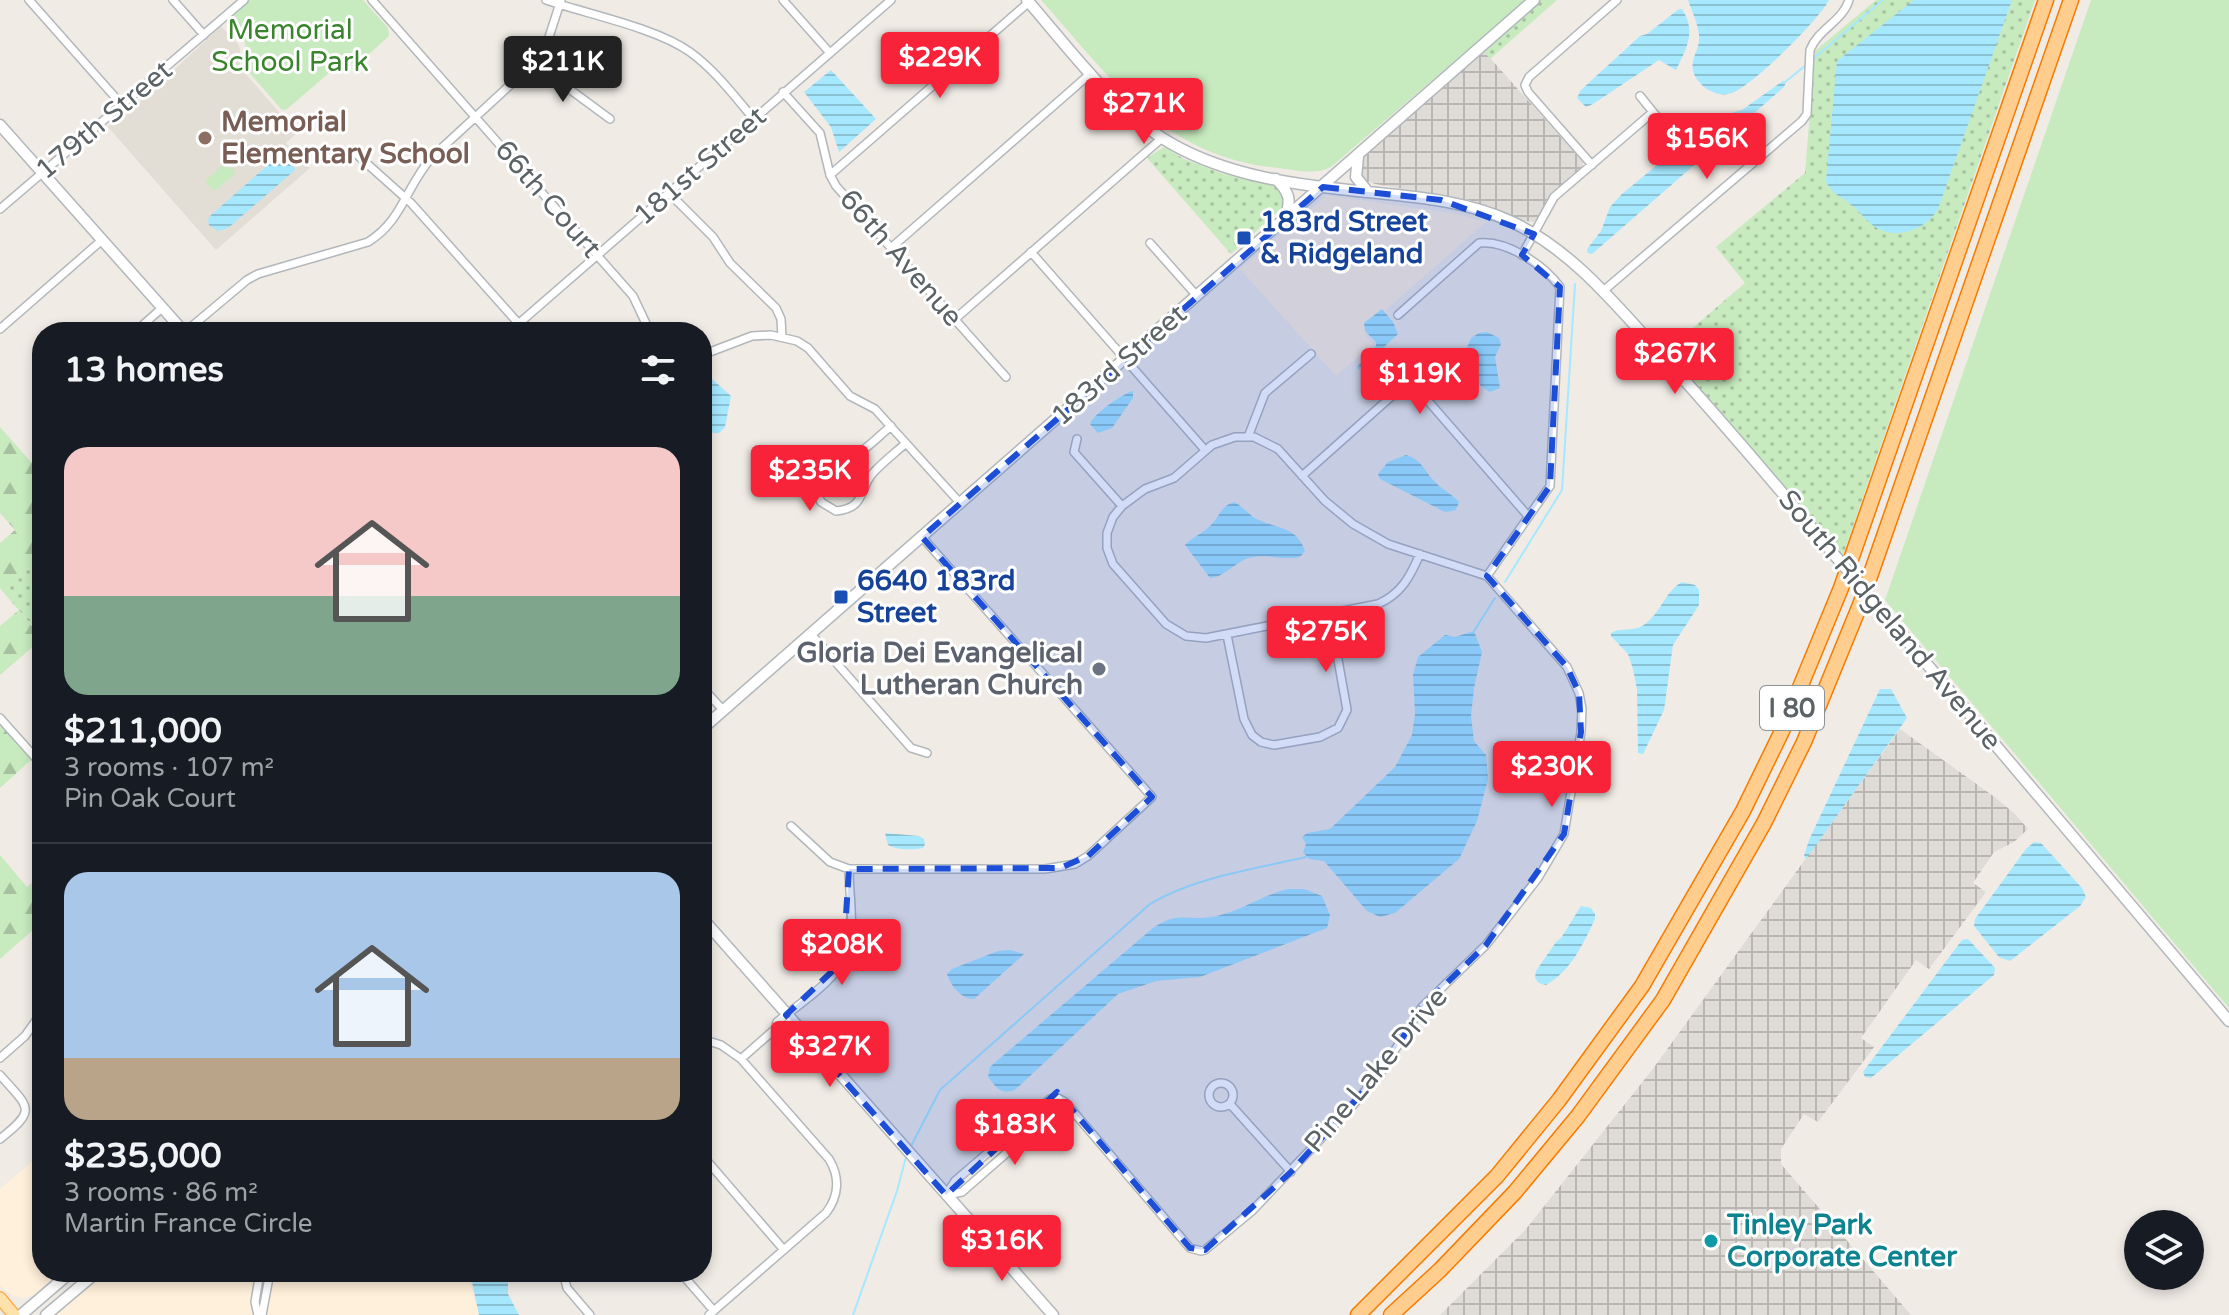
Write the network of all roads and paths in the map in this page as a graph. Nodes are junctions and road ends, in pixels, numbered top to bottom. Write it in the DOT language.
graph roads {
  1 [pos="29,0"];
  2 [pos="173,0"];
  3 [pos="244,0"];
  4 [pos="372,0"];
  5 [pos="546,0"];
  6 [pos="783,0"];
  7 [pos="891,0"];
  8 [pos="1534,0"];
  9 [pos="1617,0"];
  10 [pos="1849,0"];
  11 [pos="2046,0"];
  12 [pos="2071,0"];
  13 [pos="1028,1"];
  14 [pos="560,2"];
  15 [pos="204,35"];
  16 [pos="830,53"];
  17 [pos="534,63"];
  18 [pos="1091,73"];
  19 [pos="783,92"];
  20 [pos="1640,96"];
  21 [pos="122,105"];
  22 [pos="1653,112"];
  23 [pos="476,117"];
  24 [pos="610,119"];
  25 [pos="754,119"];
  26 [pos="0,125"];
  27 [pos="1671,132"];
  28 [pos="1162,138"];
  29 [pos="354,152"];
  30 [pos="1358,156"];
  31 [pos="1592,165"];
  32 [pos="42,172"];
  33 [pos="830,175"];
  34 [pos="1274,178"];
  35 [pos="1323,187"];
  36 [pos="1368,192"];
  37 [pos="669,193"];
  38 [pos="404,199"];
  39 [pos="0,209"];
  40 [pos="1284,221"];
  41 [pos="1534,234"];
  42 [pos="102,240"];
  43 [pos="1150,243"];
  44 [pos="892,247"];
  45 [pos="1031,252"];
  46 [pos="597,255"];
  47 [pos="1522,255"];
  48 [pos="1602,292"];
  49 [pos="1197,296"];
  50 [pos="162,308"];
  51 [pos="1398,315"];
  52 [pos="955,319"];
  53 [pos="146,322"];
  54 [pos="175,322"];
  55 [pos="196,322"];
  56 [pos="517,322"];
  57 [pos="521,322"];
  58 [pos="645,322"];
  59 [pos="0,329"];
  60 [pos="782,337"];
  61 [pos="712,351"];
  62 [pos="1311,354"];
  63 [pos="1126,359"];
  64 [pos="1006,377"];
  65 [pos="891,426"];
  66 [pos="1248,437"];
  67 [pos="1077,439"];
  68 [pos="906,443"];
  69 [pos="1205,450"];
  70 [pos="1302,476"];
  71 [pos="961,504"];
  72 [pos="1122,506"];
  73 [pos="1528,516"];
  74 [pos="922,537"];
  75 [pos="1420,554"];
  76 [pos="1487,576"];
  77 [pos="1330,615"];
  78 [pos="811,634"];
  79 [pos="1227,635"];
  80 [pos="712,698"];
  81 [pos="723,710"];
  82 [pos="0,718"];
  83 [pos="712,720"];
  84 [pos="927,753"];
  85 [pos="32,754"];
  86 [pos="791,826"];
  87 [pos="849,869"];
  88 [pos="712,930"];
  89 [pos="786,1015"];
  90 [pos="2229,1021"];
  91 [pos="32,1026"];
  92 [pos="712,1042"];
  93 [pos="0,1058"];
  94 [pos="741,1059"];
  95 [pos="0,1075"];
  96 [pos="1065,1102"];
  97 [pos="1230,1104"];
  98 [pos="0,1139"];
  99 [pos="712,1167"];
  100 [pos="1291,1172"];
  101 [pos="946,1195"];
  102 [pos="784,1250"];
  103 [pos="59,1282"];
  104 [pos="85,1282"];
  105 [pos="258,1282"];
  106 [pos="268,1282"];
  107 [pos="566,1282"];
  108 [pos="688,1282"];
  109 [pos="0,1298"];
  110 [pos="712,1313"];
  111 [pos="14,1315"];
  112 [pos="21,1315"];
  113 [pos="46,1315"];
  114 [pos="260,1315"];
  115 [pos="590,1315"];
  116 [pos="1053,1315"];
  117 [pos="1358,1315"];
  118 [pos="1391,1315"];
  1 -- 21 [label="street"];
  2 -- 15 [label="street"];
  3 -- 15 [label="street, 179th Street"];
  4 -- 23 [label="street, 66th Court"];
  5 -- 14 [label="street"];
  6 -- 16 [label="street"];
  7 -- 16 [label="street, 181st Street"];
  8 -- 30 [label="street, 183rd Street"];
  9 -- 31 [label="street"];
  10 -- 48 [label="street"];
  11 -- 117 [label="highway, I 80"];
  12 -- 118 [label="highway, I 80"];
  13 -- 18 [label="street, South Ridgeland Avenue"];
  13 -- 33 [label="street"];
  14 -- 17 [label="street"];
  14 -- 25 [label="street"];
  15 -- 21 [label="street, 179th Street"];
  16 -- 19 [label="street, 181st Street"];
  17 -- 23 [label="street"];
  17 -- 24 [label="street"];
  18 -- 28 [label="street, South Ridgeland Avenue"];
  18 -- 44 [label="street"];
  19 -- 25 [label="street, 181st Street"];
  19 -- 33 [label="street, 66th Avenue"];
  20 -- 22 [label="street"];
  21 -- 32 [label="street, 179th Street"];
  22 -- 27 [label="street"];
  22 -- 31 [label="street"];
  23 -- 38 [label="street"];
  23 -- 46 [label="street, 66th Court"];
  25 -- 37 [label="street, 181st Street"];
  26 -- 32 [label="street"];
  28 -- 34 [label="street, South Ridgeland Avenue"];
  28 -- 45 [label="street"];
  29 -- 38 [label="street"];
  30 -- 35 [label="street, 183rd Street"];
  30 -- 36 [label="street"];
  31 -- 41 [label="street"];
  32 -- 39 [label="street, 179th Street"];
  32 -- 42 [label="street"];
  33 -- 44 [label="street, 66th Avenue"];
  34 -- 35 [label="street, South Ridgeland Avenue"];
  34 -- 40 [label="street"];
  35 -- 36 [label="street, South Ridgeland Avenue"];
  35 -- 40 [label="street, 183rd Street"];
  36 -- 41 [label="street, South Ridgeland Avenue"];
  37 -- 46 [label="street, 181st Street"];
  37 -- 60 [label="street"];
  38 -- 55 [label="street"];
  38 -- 56 [label="street"];
  40 -- 49 [label="street, 183rd Street"];
  41 -- 47 [label="street"];
  41 -- 48 [label="street, South Ridgeland Avenue"];
  42 -- 50 [label="street"];
  42 -- 59 [label="street"];
  43 -- 49 [label="street"];
  44 -- 52 [label="street, 66th Avenue"];
  45 -- 52 [label="street"];
  45 -- 63 [label="street"];
  46 -- 57 [label="street, 181st Street"];
  46 -- 58 [label="street, 66th Court"];
  47 -- 51 [label="street"];
  47 -- 73 [label="street"];
  48 -- 90 [label="street, South Ridgeland Avenue, bridge"];
  49 -- 63 [label="street, 183rd Street"];
  50 -- 53 [label="street"];
  50 -- 54 [label="street"];
  52 -- 64 [label="street, 66th Avenue"];
  60 -- 61 [label="street"];
  60 -- 65 [label="street"];
  62 -- 66 [label="street"];
  63 -- 69 [label="street"];
  63 -- 71 [label="street, 183rd Street"];
  65 -- 68 [label="street"];
  65 -- 68 [label="street"];
  66 -- 69 [label="street"];
  66 -- 70 [label="street"];
  67 -- 72 [label="street"];
  68 -- 71 [label="street"];
  69 -- 72 [label="street"];
  70 -- 73 [label="street"];
  70 -- 75 [label="street"];
  71 -- 74 [label="street, 183rd Street"];
  72 -- 79 [label="street"];
  73 -- 76 [label="street"];
  74 -- 78 [label="street, 183rd Street"];
  74 -- 87 [label="street"];
  75 -- 76 [label="street"];
  75 -- 77 [label="street"];
  76 -- 100 [label="street, Pine Lake Drive"];
  77 -- 79 [label="street"];
  77 -- 79 [label="street"];
  78 -- 81 [label="street, 183rd Street"];
  78 -- 84 [label="street"];
  80 -- 81 [label="street"];
  81 -- 83 [label="street, 183rd Street"];
  82 -- 85 [label="street"];
  86 -- 87 [label="street"];
  87 -- 89 [label="street"];
  88 -- 89 [label="street"];
  89 -- 94 [label="street"];
  89 -- 101 [label="street"];
  91 -- 93 [label="street"];
  92 -- 94 [label="street"];
  94 -- 102 [label="street"];
  95 -- 98 [label="street"];
  96 -- 100 [label="street, Pine Lake Drive"];
  96 -- 101 [label="street"];
  96 -- 101 [label="street"];
  97 -- 100 [label="street"];
  99 -- 102 [label="street"];
  101 -- 116 [label="street"];
  102 -- 110 [label="street"];
  103 -- 112 [label="street"];
  104 -- 113 [label="street"];
  105 -- 114 [label="street"];
  106 -- 114 [label="street"];
  107 -- 115 [label="street"];
  108 -- 110 [label="street"];
  109 -- 111 [label="main road"];
}
